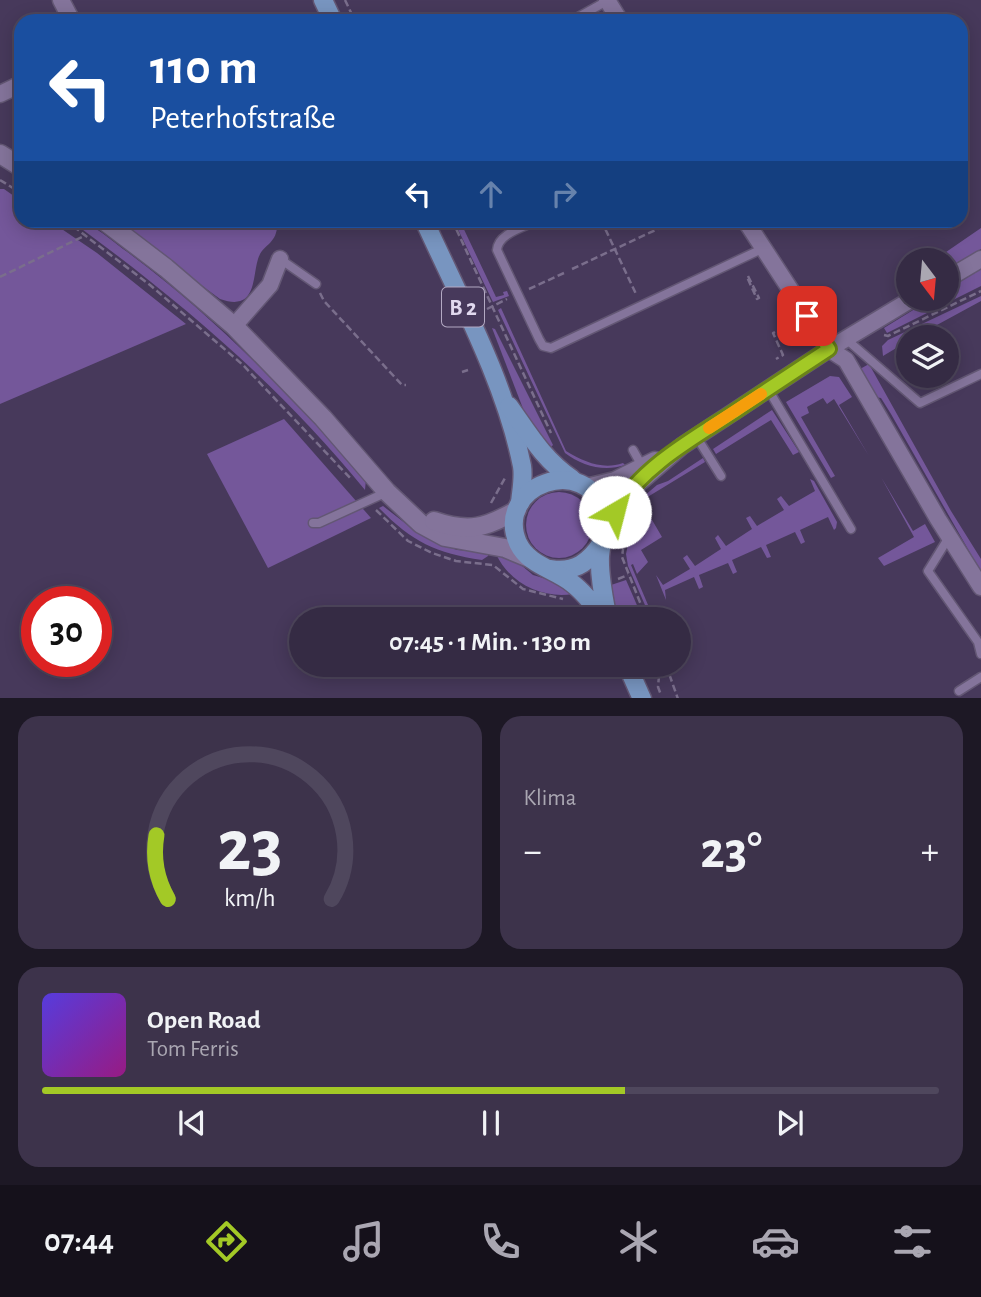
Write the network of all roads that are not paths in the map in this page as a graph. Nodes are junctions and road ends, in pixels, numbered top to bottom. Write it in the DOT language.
graph roads {
  1 [pos="607,0"];
  2 [pos="583,14"];
  3 [pos="114,228"];
  4 [pos="428,228"];
  5 [pos="522,228"];
  6 [pos="750,228"];
  7 [pos="764,248"];
  8 [pos="280,259"];
  9 [pos="981,259"];
  10 [pos="959,272"];
  11 [pos="316,284"];
  12 [pos="896,308"];
  13 [pos="234,326"];
  14 [pos="853,334"];
  15 [pos="829,349"];
  16 [pos="981,374"];
  17 [pos="768,389"];
  18 [pos="501,394"];
  19 [pos="696,436"];
  20 [pos="682,446"];
  21 [pos="633,450"];
  22 [pos="642,466"];
  23 [pos="721,476"];
  24 [pos="580,484"];
  25 [pos="387,492"];
  26 [pos="518,507"];
  27 [pos="405,508"];
  28 [pos="313,523"];
  29 [pos="851,529"];
  30 [pos="604,535"];
  31 [pos="949,537"];
  32 [pos="535,562"];
  33 [pos="981,587"];
  34 [pos="596,607"];
  35 [pos="605,607"];
  36 [pos="981,653"];
  37 [pos="632,677"];
  38 [pos="981,677"];
  39 [pos="958,691"];
  40 [pos="642,698"];
  1 -- 2 [label="lane"];
  3 -- 13 [label="street"];
  4 -- 18 [label="main road, B 2"];
  5 -- 7 [label="lane"];
  6 -- 7 [label="street"];
  7 -- 15 [label="street"];
  8 -- 11 [label="lane"];
  8 -- 13 [label="street"];
  9 -- 10 [label="street"];
  12 -- 14 [label="street"];
  13 -- 25 [label="street"];
  14 -- 15 [label="street"];
  14 -- 16 [label="lane"];
  15 -- 17 [label="street"];
  15 -- 31 [label="street"];
  17 -- 19 [label="street"];
  17 -- 29 [label="lane"];
  18 -- 24 [label="main road, B 2"];
  18 -- 26 [label="main road, B 2"];
  19 -- 20 [label="street"];
  19 -- 23 [label="lane"];
  20 -- 22 [label="street"];
  20 -- 30 [label="street"];
  21 -- 22 [label="lane"];
  22 -- 24 [label="street"];
  24 -- 26 [label="main road"];
  24 -- 30 [label="main road, B 2"];
  25 -- 27 [label="street"];
  25 -- 28 [label="lane"];
  26 -- 27 [label="street"];
  26 -- 32 [label="main road, B 2"];
  27 -- 32 [label="street"];
  30 -- 32 [label="main road"];
  30 -- 35 [label="main road, B 2"];
  31 -- 33 [label="street"];
  31 -- 36 [label="lane"];
  32 -- 34 [label="main road, B 2"];
  37 -- 40 [label="main road"];
  38 -- 39 [label="lane"];
}
